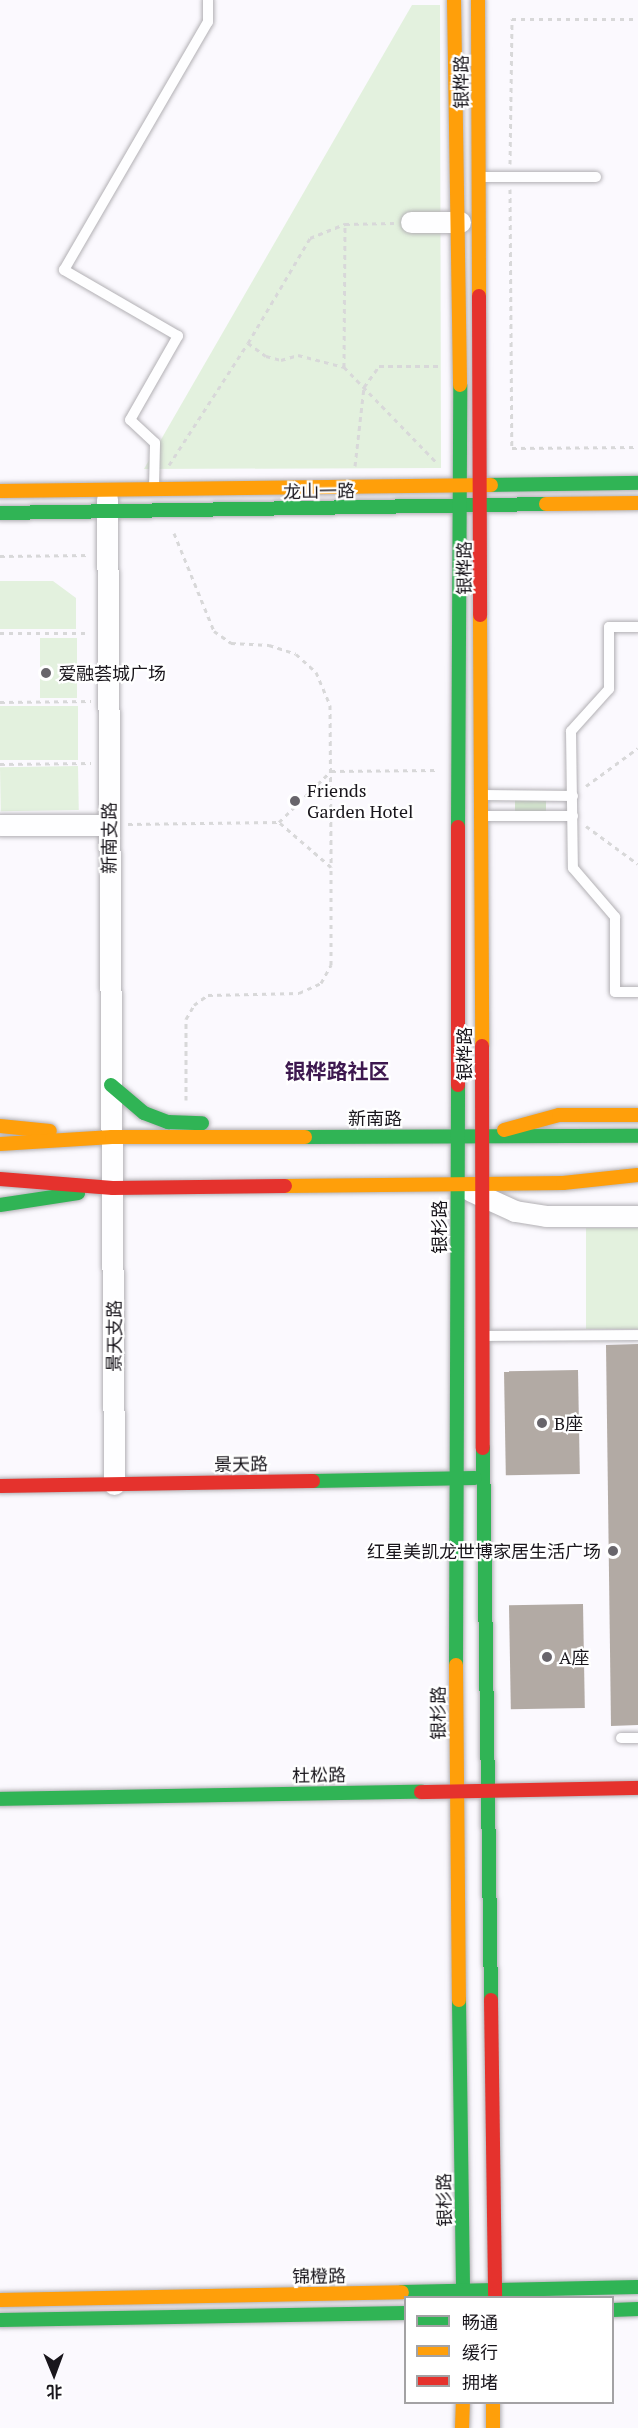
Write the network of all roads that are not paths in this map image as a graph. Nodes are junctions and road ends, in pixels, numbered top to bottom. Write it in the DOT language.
graph roads {
  1 [pos="208,0"];
  2 [pos="454,0"];
  3 [pos="478,0"];
  4 [pos="479,177"];
  5 [pos="596,177"];
  6 [pos="411,222"];
  7 [pos="460,222"];
  8 [pos="638,483"];
  9 [pos="459,485"];
  10 [pos="482,485"];
  11 [pos="108,489"];
  12 [pos="154,489"];
  13 [pos="0,491"];
  14 [pos="638,503"];
  15 [pos="482,507"];
  16 [pos="459,508"];
  17 [pos="107,511"];
  18 [pos="0,513"];
  19 [pos="638,627"];
  20 [pos="482,795"];
  21 [pos="459,796"];
  22 [pos="573,796"];
  23 [pos="458,815"];
  24 [pos="482,816"];
  25 [pos="573,816"];
  26 [pos="0,825"];
  27 [pos="108,825"];
  28 [pos="638,992"];
  29 [pos="111,1084"];
  30 [pos="638,1115"];
  31 [pos="0,1125"];
  32 [pos="457,1135"];
  33 [pos="482,1135"];
  34 [pos="257,1136"];
  35 [pos="638,1136"];
  36 [pos="112,1137"];
  37 [pos="0,1144"];
  38 [pos="638,1174"];
  39 [pos="0,1179"];
  40 [pos="563,1183"];
  41 [pos="638,1183"];
  42 [pos="457,1184"];
  43 [pos="113,1188"];
  44 [pos="483,1191"];
  45 [pos="0,1205"];
  46 [pos="638,1216"];
  47 [pos="638,1335"];
  48 [pos="483,1336"];
  49 [pos="483,1477"];
  50 [pos="456,1478"];
  51 [pos="114,1484"];
  52 [pos="0,1486"];
  53 [pos="621,1738"];
  54 [pos="638,1738"];
  55 [pos="638,1788"];
  56 [pos="456,1790"];
  57 [pos="486,1791"];
  58 [pos="0,1799"];
  59 [pos="638,2287"];
  60 [pos="495,2294"];
  61 [pos="463,2295"];
  62 [pos="0,2300"];
  63 [pos="638,2309"];
  64 [pos="614,2310"];
  65 [pos="404,2313"];
  66 [pos="0,2320"];
  67 [pos="463,2404"];
  68 [pos="494,2404"];
  69 [pos="462,2428"];
  70 [pos="493,2428"];
  1 -- 12 [label="lane"];
  2 -- 7 [label="main road, 银桦路"];
  3 -- 4 [label="main road, 银桦路"];
  4 -- 5 [label="lane"];
  4 -- 10 [label="main road, 银桦路"];
  6 -- 7 [label="street"];
  7 -- 9 [label="main road, 银桦路"];
  8 -- 10 [label="main road, 龙山一路"];
  9 -- 10 [label="main road, 龙山一路"];
  9 -- 12 [label="main road, 龙山一路"];
  9 -- 16 [label="main road, 银桦路"];
  10 -- 15 [label="main road, 银桦路"];
  11 -- 12 [label="main road, 龙山一路"];
  11 -- 13 [label="main road, 龙山一路"];
  11 -- 17 [label="street, 新南支路"];
  14 -- 15 [label="main road, 龙山一路"];
  15 -- 16 [label="main road, 龙山一路"];
  15 -- 20 [label="main road, 银桦路"];
  16 -- 17 [label="main road, 龙山一路"];
  16 -- 21 [label="main road, 银桦路"];
  17 -- 18 [label="main road, 龙山一路"];
  17 -- 27 [label="street, 新南支路"];
  19 -- 22 [label="lane"];
  20 -- 21 [label="lane"];
  20 -- 22 [label="lane"];
  20 -- 24 [label="main road, 银桦路"];
  21 -- 23 [label="main road, 银桦路"];
  22 -- 25 [label="lane"];
  23 -- 24 [label="lane"];
  23 -- 32 [label="main road, 银桦路"];
  24 -- 25 [label="lane"];
  24 -- 33 [label="main road, 银桦路"];
  25 -- 28 [label="lane"];
  26 -- 27 [label="street"];
  27 -- 29 [label="street, 新南支路"];
  29 -- 34 [label="main road"];
  29 -- 36 [label="street, 新南支路"];
  30 -- 33 [label="main road"];
  31 -- 36 [label="main road, 新南路"];
  32 -- 33 [label="main road, 新南路"];
  32 -- 34 [label="main road, 新南路"];
  32 -- 42 [label="main road, 银杉路"];
  33 -- 35 [label="main road, 新南路"];
  33 -- 44 [label="main road"];
  34 -- 36 [label="main road, 新南路"];
  36 -- 37 [label="main road, 新南路"];
  36 -- 43 [label="street, 新南支路"];
  38 -- 40 [label="main road"];
  39 -- 43 [label="main road"];
  40 -- 41 [label="main road"];
  40 -- 44 [label="main road"];
  42 -- 43 [label="main road"];
  42 -- 44 [label="street"];
  42 -- 50 [label="main road, 银杉路"];
  43 -- 45 [label="main road"];
  43 -- 51 [label="street, 景天支路"];
  44 -- 46 [label="street"];
  44 -- 48 [label="main road"];
  47 -- 48 [label="lane"];
  48 -- 49 [label="main road"];
  49 -- 50 [label="main road, 景天路"];
  49 -- 57 [label="main road"];
  50 -- 51 [label="main road, 景天路"];
  50 -- 56 [label="main road, 银杉路"];
  51 -- 52 [label="main road, 景天路"];
  53 -- 54 [label="lane"];
  55 -- 57 [label="main road, 杜松路"];
  56 -- 57 [label="main road, 杜松路"];
  56 -- 58 [label="main road, 杜松路"];
  56 -- 61 [label="main road, 银杉路"];
  57 -- 60 [label="main road"];
  59 -- 60 [label="main road, 锦橙路"];
  60 -- 61 [label="main road, 锦橙路"];
  61 -- 62 [label="main road, 锦橙路"];
  63 -- 64 [label="main road"];
  65 -- 66 [label="main road"];
  67 -- 69 [label="main road"];
  68 -- 70 [label="main road"];
}
